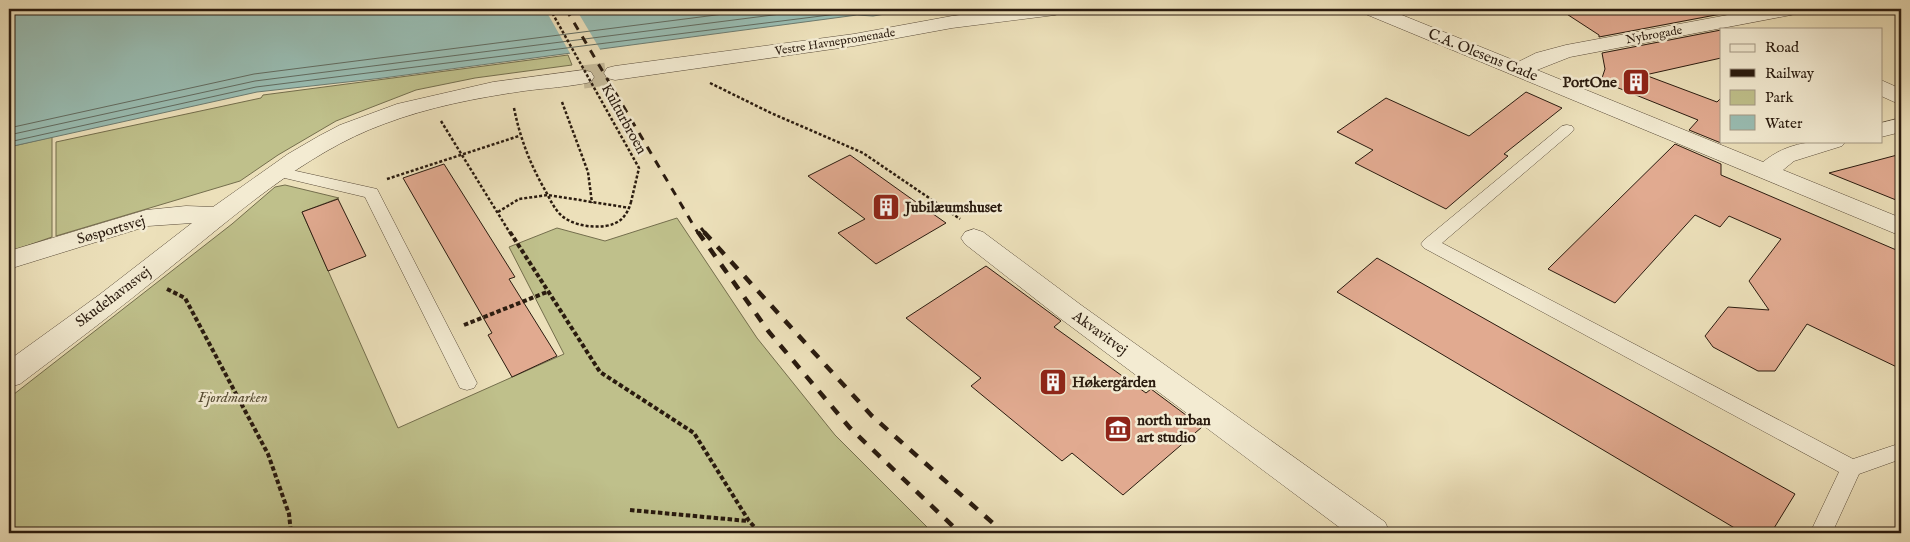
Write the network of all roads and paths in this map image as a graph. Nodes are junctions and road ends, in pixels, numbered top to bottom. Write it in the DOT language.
graph roads {
  1 [pos="550,9"];
  2 [pos="1055,9"];
  3 [pos="1370,9"];
  4 [pos="1791,9"];
  5 [pos="1747,13"];
  6 [pos="1774,28"];
  7 [pos="676,65"];
  8 [pos="1520,70"];
  9 [pos="615,73"];
  10 [pos="583,77"];
  11 [pos="554,80"];
  12 [pos="509,86"];
  13 [pos="1882,88"];
  14 [pos="1901,98"];
  15 [pos="429,103"];
  16 [pos="1901,125"];
  17 [pos="1567,129"];
  18 [pos="1882,130"];
  19 [pos="519,136"];
  20 [pos="1831,142"];
  21 [pos="463,154"];
  22 [pos="278,172"];
  23 [pos="1766,172"];
  24 [pos="371,193"];
  25 [pos="548,195"];
  26 [pos="592,203"];
  27 [pos="630,208"];
  28 [pos="498,212"];
  29 [pos="216,216"];
  30 [pos="1901,228"];
  31 [pos="974,238"];
  32 [pos="9,260"];
  33 [pos="141,277"];
  34 [pos="547,292"];
  35 [pos="442,334"];
  36 [pos="9,376"];
  37 [pos="468,383"];
  38 [pos="1901,450"];
  39 [pos="1851,468"];
  40 [pos="630,510"];
  41 [pos="749,521"];
  42 [pos="291,533"];
  43 [pos="760,533"];
  44 [pos="1373,533"];
  45 [pos="1821,533"];
  1 -- 27 [label="path, Kulturbroen, bridge"];
  2 -- 7 [label="street, Vestre Havnepromenade"];
  3 -- 8 [label="street, C.A. Olesens Gade"];
  4 -- 5 [label="street, Nybrogade"];
  5 -- 6 [label="street"];
  5 -- 8 [label="street, Nybrogade"];
  7 -- 9 [label="street, Vestre Havnepromenade"];
  7 -- 31 [label="path"];
  8 -- 23 [label="street, C.A. Olesens Gade"];
  10 -- 11 [label="street"];
  11 -- 12 [label="street"];
  11 -- 26 [label="path"];
  12 -- 15 [label="street"];
  12 -- 19 [label="path, Kulturbroen"];
  13 -- 14 [label="street"];
  15 -- 21 [label="path"];
  15 -- 22 [label="street"];
  16 -- 18 [label="street"];
  17 -- 39 [label="lane"];
  19 -- 21 [label="path"];
  19 -- 25 [label="path, Kulturbroen"];
  20 -- 23 [label="street"];
  21 -- 24 [label="path"];
  21 -- 28 [label="path"];
  22 -- 24 [label="lane"];
  22 -- 29 [label="street"];
  23 -- 30 [label="street, C.A. Olesens Gade"];
  24 -- 35 [label="lane"];
  25 -- 26 [label="path"];
  25 -- 27 [label="path, Kulturbroen"];
  25 -- 28 [label="path"];
  26 -- 27 [label="path"];
  28 -- 34 [label="path"];
  29 -- 32 [label="street, Søsportsvej"];
  29 -- 33 [label="street, Skudehavnsvej"];
  31 -- 44 [label="street, Akvavitvej"];
  33 -- 36 [label="street, Skudehavnsvej"];
  33 -- 42 [label="path"];
  34 -- 35 [label="path"];
  34 -- 41 [label="path"];
  35 -- 37 [label="lane"];
  38 -- 39 [label="lane"];
  39 -- 45 [label="lane"];
  40 -- 41 [label="path"];
  41 -- 43 [label="path"];
}
